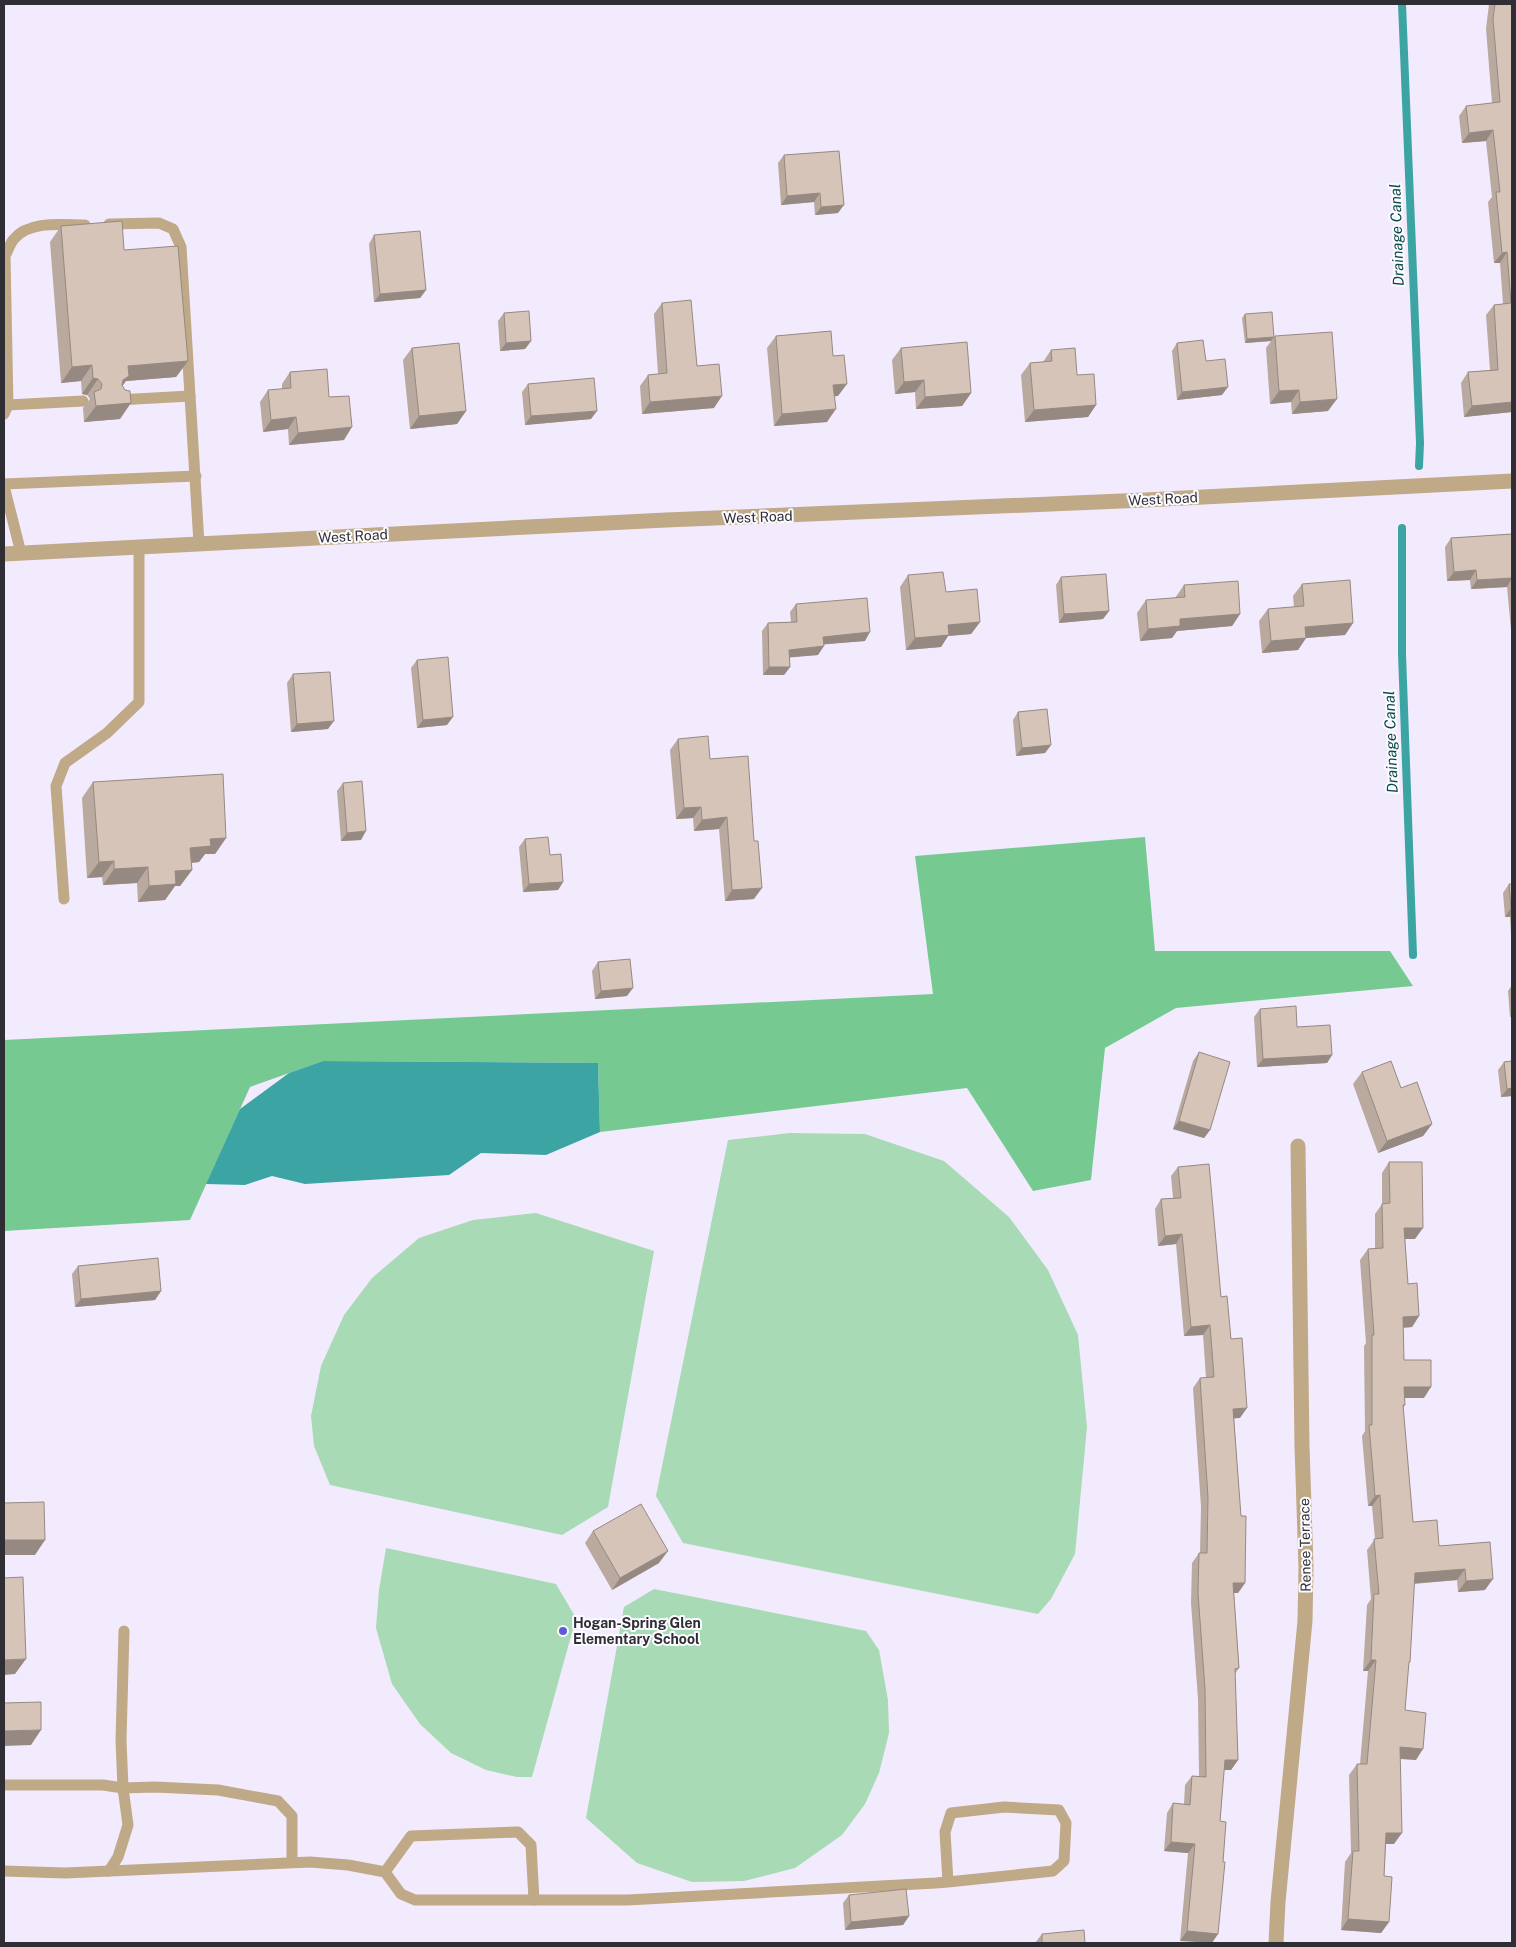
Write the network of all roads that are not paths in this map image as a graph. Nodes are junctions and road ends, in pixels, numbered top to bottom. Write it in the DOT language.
graph roads {
  1 [pos="190,396"];
  2 [pos="118,400"];
  3 [pos="83,401"];
  4 [pos="6,410"];
  5 [pos="196,476"];
  6 [pos="1512,482"];
  7 [pos="4,485"];
  8 [pos="199,544"];
  9 [pos="139,548"];
  10 [pos="22,553"];
  11 [pos="4,554"];
  12 [pos="64,899"];
  13 [pos="1298,1146"];
  14 [pos="124,1631"];
  15 [pos="4,1786"];
  16 [pos="123,1788"];
  17 [pos="292,1862"];
  18 [pos="4,1871"];
  19 [pos="109,1871"];
  20 [pos="385,1872"];
  21 [pos="948,1882"];
  22 [pos="534,1900"];
  23 [pos="1276,1943"];
  1 -- 2 [label="lane"];
  1 -- 4 [label="lane"];
  1 -- 5 [label="lane"];
  3 -- 4 [label="lane"];
  5 -- 7 [label="lane"];
  5 -- 8 [label="lane"];
  6 -- 8 [label="street, West Road"];
  7 -- 10 [label="lane"];
  8 -- 9 [label="street, West Road"];
  9 -- 10 [label="street, West Road"];
  9 -- 12 [label="lane"];
  10 -- 11 [label="street, West Road"];
  13 -- 23 [label="street, Renee Terrace"];
  14 -- 16 [label="lane"];
  15 -- 16 [label="lane"];
  16 -- 17 [label="lane"];
  16 -- 19 [label="lane"];
  17 -- 19 [label="lane"];
  17 -- 20 [label="lane"];
  18 -- 19 [label="lane"];
  20 -- 22 [label="lane"];
  20 -- 22 [label="lane"];
  21 -- 21 [label="lane"];
  21 -- 22 [label="lane"];
}
